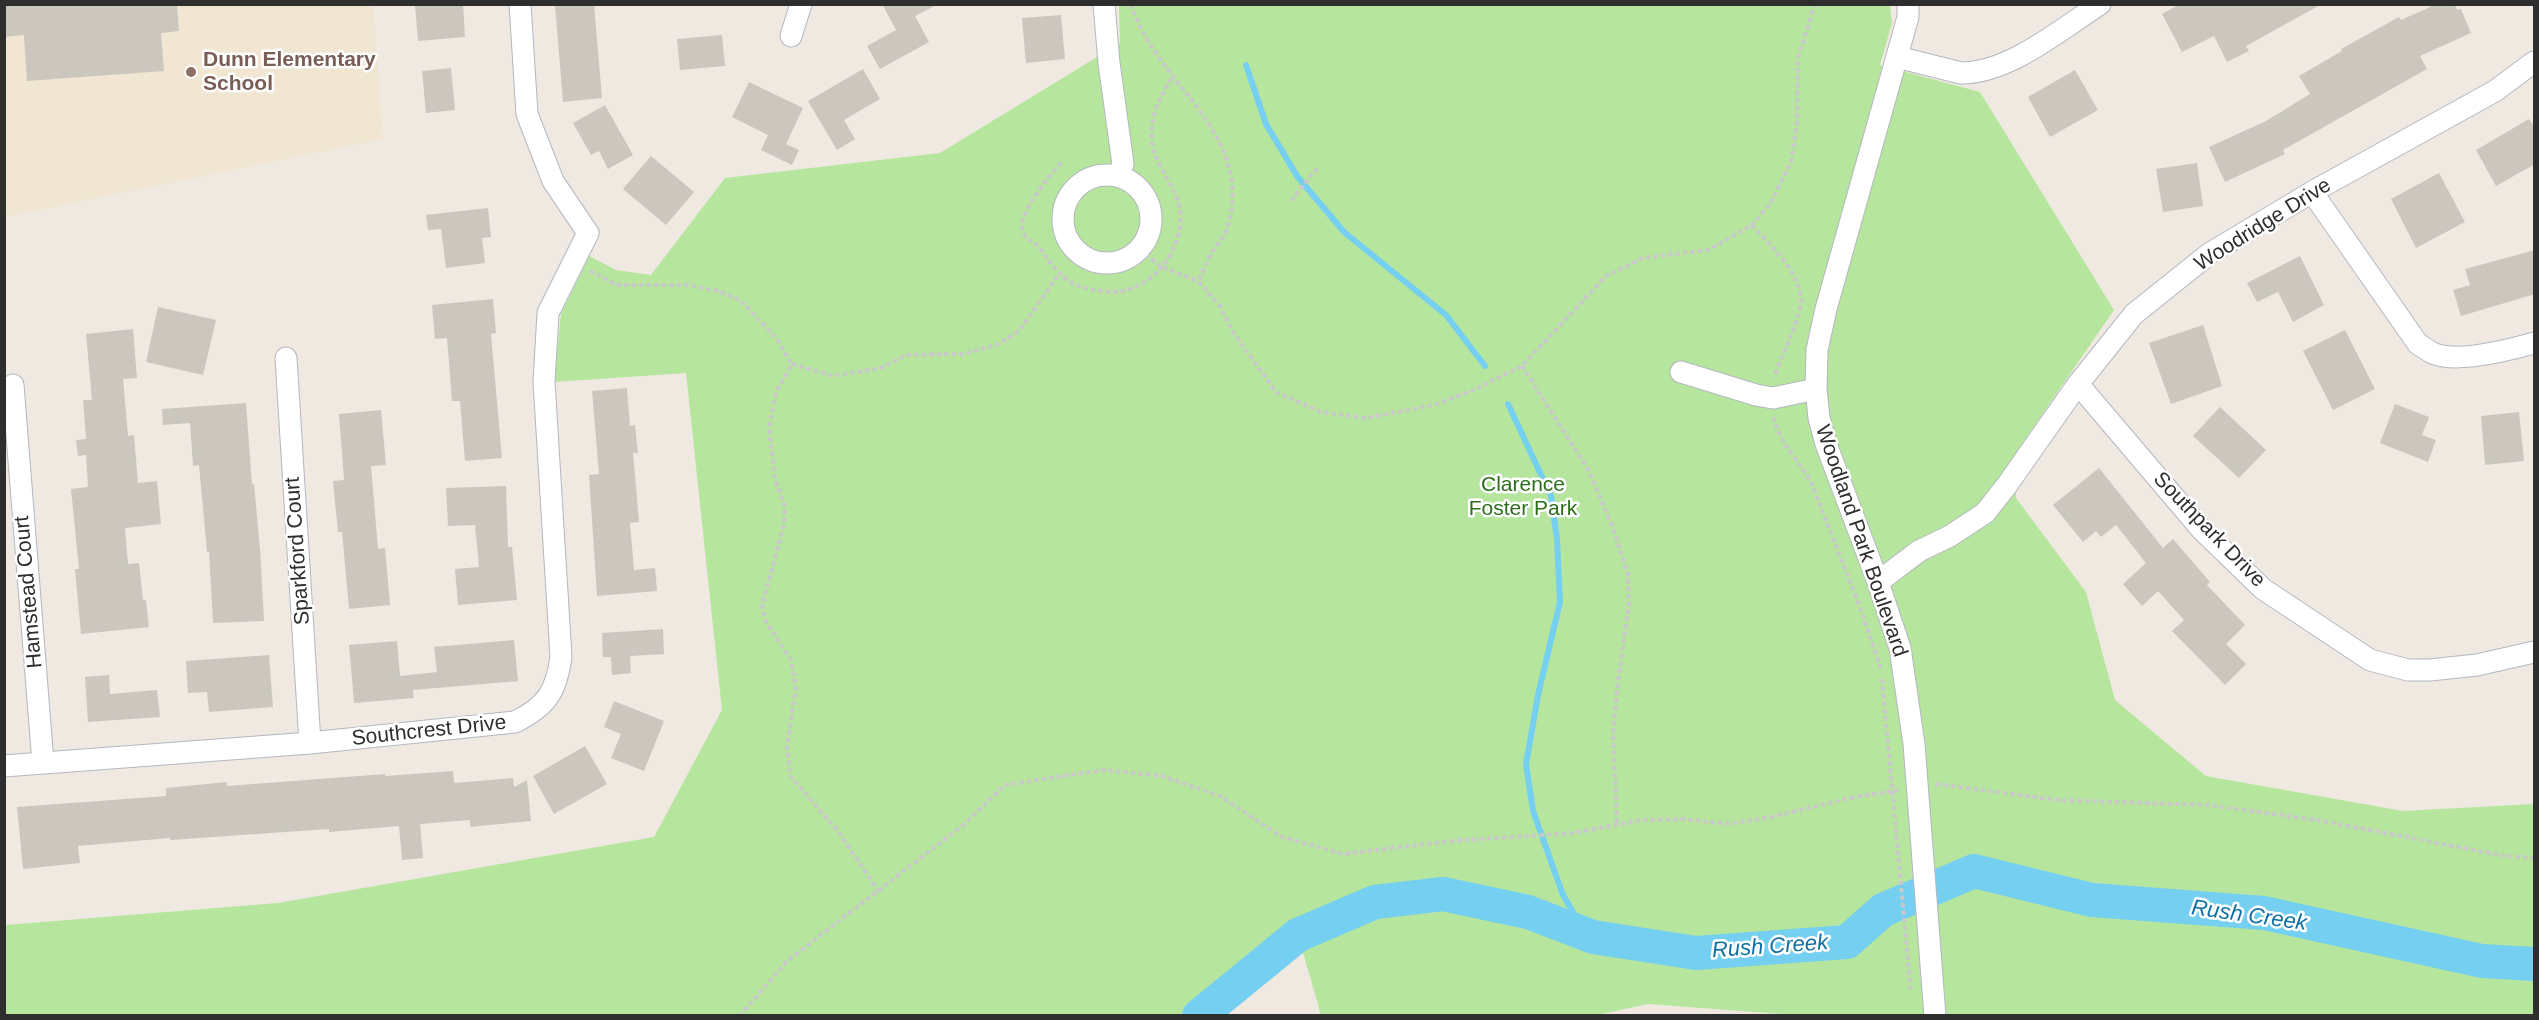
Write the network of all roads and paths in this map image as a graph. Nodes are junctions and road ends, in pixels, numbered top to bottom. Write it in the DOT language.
graph roads {
  1 [pos="520,4"];
  2 [pos="801,4"];
  3 [pos="1104,4"];
  4 [pos="1131,4"];
  5 [pos="1815,4"];
  6 [pos="1908,4"];
  7 [pos="2100,4"];
  8 [pos="791,36"];
  9 [pos="1897,57"];
  10 [pos="2535,62"];
  11 [pos="1174,75"];
  12 [pos="1061,163"];
  13 [pos="1318,167"];
  14 [pos="1118,176"];
  15 [pos="2312,192"];
  16 [pos="1291,201"];
  17 [pos="1139,250"];
  18 [pos="584,267"];
  19 [pos="1162,267"];
  20 [pos="1059,274"];
  21 [pos="1198,281"];
  22 [pos="2535,343"];
  23 [pos="286,358"];
  24 [pos="792,364"];
  25 [pos="1522,366"];
  26 [pos="1681,372"];
  27 [pos="2078,384"];
  28 [pos="13,385"];
  29 [pos="1816,389"];
  30 [pos="1878,582"];
  31 [pos="2535,652"];
  32 [pos="310,743"];
  33 [pos="43,763"];
  34 [pos="4,766"];
  35 [pos="1917,787"];
  36 [pos="1894,791"];
  37 [pos="1617,824"];
  38 [pos="2535,858"];
  39 [pos="879,892"];
  40 [pos="1911,993"];
  41 [pos="1934,1010"];
  42 [pos="740,1016"];
  1 -- 32 [label="street, Southcrest Drive"];
  2 -- 8 [label="street"];
  3 -- 14 [label="street"];
  4 -- 11 [label="path"];
  5 -- 25 [label="path"];
  6 -- 9 [label="street, Woodland Park Boulevard"];
  7 -- 9 [label="street"];
  9 -- 29 [label="street, Woodland Park Boulevard"];
  10 -- 15 [label="street, Woodridge Drive"];
  11 -- 19 [label="path"];
  11 -- 21 [label="path"];
  12 -- 20 [label="path"];
  13 -- 16 [label="path"];
  14 -- 17 [label="street"];
  14 -- 17 [label="street"];
  15 -- 22 [label="street"];
  15 -- 27 [label="street, Woodridge Drive"];
  17 -- 19 [label="path"];
  18 -- 24 [label="path"];
  19 -- 20 [label="path"];
  19 -- 21 [label="path"];
  20 -- 24 [label="path"];
  21 -- 25 [label="path"];
  23 -- 32 [label="street, Sparkford Court"];
  24 -- 39 [label="path"];
  25 -- 37 [label="path"];
  26 -- 29 [label="street"];
  27 -- 30 [label="street, Woodridge Drive"];
  27 -- 31 [label="street, Southpark Drive"];
  28 -- 33 [label="street, Hamstead Court"];
  29 -- 30 [label="street, Woodland Park Boulevard"];
  30 -- 35 [label="street, Woodland Park Boulevard"];
  32 -- 33 [label="street, Southcrest Drive"];
  33 -- 34 [label="street, Southcrest Drive"];
  35 -- 36 [label="path"];
  35 -- 38 [label="path"];
  35 -- 41 [label="street, Woodland Park Boulevard"];
  36 -- 37 [label="path"];
  36 -- 40 [label="path"];
  37 -- 39 [label="path"];
  39 -- 42 [label="path"];
}
